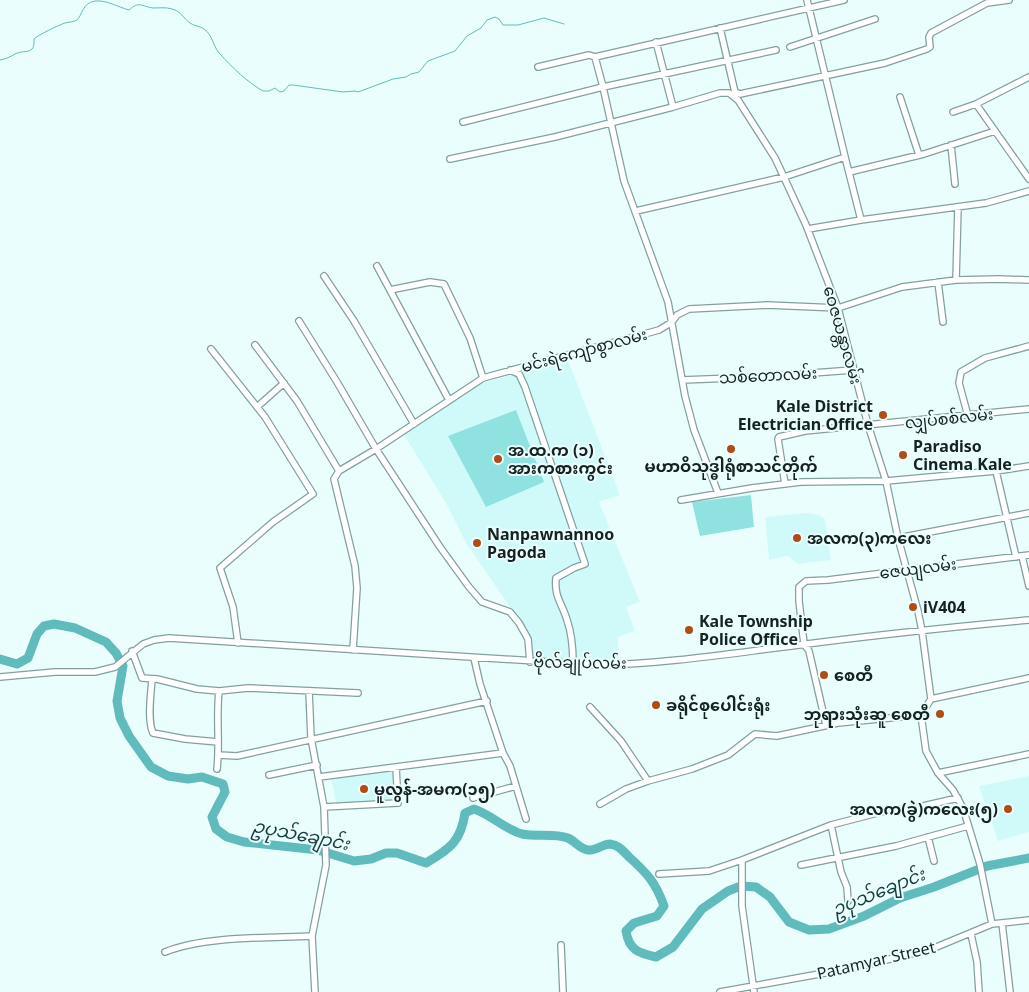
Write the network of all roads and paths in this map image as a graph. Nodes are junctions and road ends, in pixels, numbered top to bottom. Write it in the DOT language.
graph roads {
  1 [pos="807,0"];
  2 [pos="844,0"];
  3 [pos="1009,0"];
  4 [pos="809,8"];
  5 [pos="875,19"];
  6 [pos="720,28"];
  7 [pos="817,38"];
  8 [pos="656,42"];
  9 [pos="790,47"];
  10 [pos="776,50"];
  11 [pos="594,57"];
  12 [pos="728,59"];
  13 [pos="538,67"];
  14 [pos="664,74"];
  15 [pos="826,75"];
  16 [pos="1029,77"];
  17 [pos="604,87"];
  18 [pos="900,97"];
  19 [pos="976,104"];
  20 [pos="673,108"];
  21 [pos="953,112"];
  22 [pos="463,122"];
  23 [pos="611,123"];
  24 [pos="995,131"];
  25 [pos="951,146"];
  26 [pos="919,155"];
  27 [pos="845,157"];
  28 [pos="450,159"];
  29 [pos="849,172"];
  30 [pos="784,177"];
  31 [pos="1029,179"];
  32 [pos="955,184"];
  33 [pos="1029,191"];
  34 [pos="958,207"];
  35 [pos="636,211"];
  36 [pos="862,220"];
  37 [pos="808,229"];
  38 [pos="377,266"];
  39 [pos="324,276"];
  40 [pos="956,280"];
  41 [pos="1029,280"];
  42 [pos="938,282"];
  43 [pos="390,290"];
  44 [pos="838,308"];
  45 [pos="299,321"];
  46 [pos="672,322"];
  47 [pos="943,322"];
  48 [pos="255,345"];
  49 [pos="1029,346"];
  50 [pos="211,349"];
  51 [pos="510,370"];
  52 [pos="853,370"];
  53 [pos="483,378"];
  54 [pos="682,380"];
  55 [pos="284,384"];
  56 [pos="449,400"];
  57 [pos="257,407"];
  58 [pos="1029,409"];
  59 [pos="968,416"];
  60 [pos="414,424"];
  61 [pos="868,425"];
  62 [pos="376,449"];
  63 [pos="1029,466"];
  64 [pos="339,471"];
  65 [pos="996,471"];
  66 [pos="886,481"];
  67 [pos="785,484"];
  68 [pos="718,493"];
  69 [pos="681,500"];
  70 [pos="1029,513"];
  71 [pos="1005,517"];
  72 [pos="898,538"];
  73 [pos="1029,555"];
  74 [pos="1019,556"];
  75 [pos="907,569"];
  76 [pos="1029,586"];
  77 [pos="1029,620"];
  78 [pos="922,631"];
  79 [pos="238,642"];
  80 [pos="804,644"];
  81 [pos="353,650"];
  82 [pos="132,651"];
  83 [pos="474,658"];
  84 [pos="530,662"];
  85 [pos="573,664"];
  86 [pos="0,677"];
  87 [pos="1029,678"];
  88 [pos="152,679"];
  89 [pos="219,691"];
  90 [pos="309,691"];
  91 [pos="358,693"];
  92 [pos="931,699"];
  93 [pos="487,701"];
  94 [pos="590,707"];
  95 [pos="921,715"];
  96 [pos="826,725"];
  97 [pos="311,738"];
  98 [pos="218,742"];
  99 [pos="503,753"];
  100 [pos="1029,754"];
  101 [pos="218,756"];
  102 [pos="317,765"];
  103 [pos="396,767"];
  104 [pos="216,769"];
  105 [pos="938,773"];
  106 [pos="269,775"];
  107 [pos="320,777"];
  108 [pos="648,781"];
  109 [pos="516,786"];
  110 [pos="473,798"];
  111 [pos="958,798"];
  112 [pos="600,804"];
  113 [pos="324,807"];
  114 [pos="526,819"];
  115 [pos="831,824"];
  116 [pos="968,826"];
  117 [pos="928,837"];
  118 [pos="839,857"];
  119 [pos="742,860"];
  120 [pos="934,861"];
  121 [pos="801,865"];
  122 [pos="659,874"];
  123 [pos="848,901"];
  124 [pos="1029,920"];
  125 [pos="1002,922"];
  126 [pos="992,924"];
  127 [pos="970,934"];
  128 [pos="312,936"];
  129 [pos="562,945"];
  130 [pos="165,952"];
  131 [pos="753,989"];
  132 [pos="315,992"];
  133 [pos="563,992"];
  134 [pos="720,992"];
  135 [pos="979,992"];
  136 [pos="1010,992"];
  1 -- 4 [label="street"];
  2 -- 4 [label="street"];
  3 -- 15 [label="street"];
  4 -- 6 [label="street"];
  4 -- 7 [label="street"];
  5 -- 7 [label="street"];
  6 -- 8 [label="street"];
  6 -- 12 [label="street"];
  7 -- 9 [label="street"];
  7 -- 15 [label="street"];
  8 -- 11 [label="street"];
  8 -- 14 [label="street"];
  10 -- 12 [label="street"];
  11 -- 13 [label="street"];
  11 -- 17 [label="street"];
  12 -- 14 [label="street"];
  12 -- 15 [label="street"];
  14 -- 17 [label="street"];
  14 -- 20 [label="street"];
  15 -- 27 [label="street"];
  16 -- 19 [label="street"];
  17 -- 22 [label="street"];
  17 -- 23 [label="street"];
  18 -- 26 [label="street"];
  19 -- 21 [label="street"];
  19 -- 24 [label="street"];
  20 -- 23 [label="street, ဝေဇယန္တာလမ်း"];
  20 -- 30 [label="street, ဝေဇယန္တာလမ်း"];
  23 -- 28 [label="street, ဝေဇယန္တာလမ်း"];
  23 -- 35 [label="street"];
  24 -- 25 [label="street"];
  24 -- 31 [label="street"];
  25 -- 26 [label="street"];
  25 -- 32 [label="street"];
  26 -- 29 [label="street"];
  27 -- 29 [label="street"];
  27 -- 30 [label="street"];
  29 -- 36 [label="street"];
  30 -- 35 [label="street"];
  30 -- 37 [label="street, ဝေဇယန္တာလမ်း"];
  33 -- 34 [label="street"];
  34 -- 36 [label="street"];
  34 -- 40 [label="street"];
  35 -- 46 [label="street"];
  36 -- 37 [label="street"];
  37 -- 44 [label="street, ဝေဇယန္တာလမ်း"];
  38 -- 43 [label="street"];
  39 -- 60 [label="street"];
  40 -- 41 [label="street, မင်းရဲကျော်စွာလမ်း"];
  40 -- 42 [label="street, မင်းရဲကျော်စွာလမ်း"];
  42 -- 44 [label="street, မင်းရဲကျော်စွာလမ်း"];
  42 -- 47 [label="street"];
  43 -- 53 [label="street"];
  43 -- 56 [label="street"];
  44 -- 46 [label="street, မင်းရဲကျော်စွာလမ်း"];
  44 -- 52 [label="street, ဝေဇယန္တာလမ်း"];
  45 -- 62 [label="street"];
  46 -- 51 [label="street, မင်းရဲကျော်စွာလမ်း"];
  46 -- 54 [label="street"];
  48 -- 55 [label="street"];
  49 -- 59 [label="street"];
  50 -- 57 [label="street"];
  51 -- 53 [label="street, မင်းရဲကျော်စွာလမ်း"];
  51 -- 85 [label="street"];
  52 -- 54 [label="street, သစ်တောလမ်း"];
  52 -- 61 [label="street, ဝေဇယန္တာလမ်း"];
  53 -- 56 [label="street, မင်းရဲကျော်စွာလမ်း"];
  54 -- 68 [label="street"];
  55 -- 57 [label="street"];
  55 -- 64 [label="street"];
  56 -- 60 [label="street, မင်းရဲကျော်စွာလမ်း"];
  57 -- 79 [label="street"];
  58 -- 59 [label="street, လျှပ်စစ်လမ်း"];
  59 -- 61 [label="street, လျှပ်စစ်လမ်း"];
  60 -- 62 [label="street, မင်းရဲကျော်စွာလမ်း"];
  61 -- 66 [label="street, ဝေဇယန္တာလမ်း"];
  61 -- 67 [label="street, လျှပ်စစ်လမ်း"];
  62 -- 64 [label="street, မင်းရဲကျော်စွာလမ်း"];
  62 -- 84 [label="street"];
  63 -- 65 [label="street"];
  64 -- 81 [label="street"];
  65 -- 66 [label="street"];
  65 -- 71 [label="street"];
  66 -- 67 [label="street"];
  66 -- 72 [label="street, ဝေဇယန္တာလမ်း"];
  67 -- 68 [label="street"];
  68 -- 69 [label="street"];
  70 -- 71 [label="street"];
  71 -- 72 [label="street"];
  71 -- 74 [label="street"];
  72 -- 75 [label="street, ဝေဇယန္တာလမ်း"];
  73 -- 74 [label="street, ဇေယျလမ်း"];
  74 -- 75 [label="street, ဇေယျလမ်း"];
  74 -- 76 [label="street"];
  75 -- 78 [label="street, ဝေဇယန္တာလမ်း"];
  75 -- 80 [label="street, ဇေယျလမ်း"];
  77 -- 78 [label="street, ဗိုလ်ချုပ်လမ်း"];
  78 -- 80 [label="street, ဗိုလ်ချုပ်လမ်း"];
  78 -- 92 [label="street, ဝေဇယန္တာလမ်း"];
  79 -- 81 [label="street, ဗိုလ်ချုပ်လမ်း"];
  79 -- 82 [label="street, ဗိုလ်ချုပ်လမ်း"];
  80 -- 85 [label="street, ဗိုလ်ချုပ်လမ်း"];
  80 -- 96 [label="street"];
  81 -- 83 [label="street, ဗိုလ်ချုပ်လမ်း"];
  82 -- 86 [label="street, ဗိုလ်ချုပ်လမ်း"];
  82 -- 88 [label="street"];
  83 -- 84 [label="street, ဗိုလ်ချုပ်လမ်း"];
  83 -- 93 [label="street"];
  84 -- 85 [label="street, ဗိုလ်ချုပ်လမ်း"];
  87 -- 92 [label="street"];
  88 -- 89 [label="street"];
  88 -- 98 [label="street"];
  89 -- 90 [label="street"];
  89 -- 98 [label="street"];
  90 -- 91 [label="street"];
  90 -- 97 [label="street"];
  92 -- 95 [label="street"];
  93 -- 97 [label="street"];
  93 -- 99 [label="street"];
  94 -- 108 [label="street"];
  95 -- 96 [label="street"];
  95 -- 105 [label="street"];
  96 -- 108 [label="street"];
  97 -- 101 [label="street"];
  97 -- 102 [label="street"];
  98 -- 101 [label="street"];
  99 -- 103 [label="street"];
  99 -- 109 [label="street"];
  100 -- 105 [label="street"];
  101 -- 104 [label="street"];
  102 -- 106 [label="street"];
  102 -- 107 [label="street"];
  103 -- 107 [label="street"];
  103 -- 113 [label="street"];
  105 -- 111 [label="street"];
  107 -- 113 [label="street"];
  108 -- 112 [label="street"];
  109 -- 110 [label="street"];
  109 -- 114 [label="street"];
  111 -- 115 [label="street"];
  111 -- 116 [label="street"];
  113 -- 128 [label="street"];
  115 -- 118 [label="street"];
  115 -- 119 [label="street"];
  116 -- 117 [label="street"];
  116 -- 126 [label="street"];
  117 -- 118 [label="street"];
  117 -- 120 [label="street"];
  118 -- 121 [label="street"];
  118 -- 123 [label="street"];
  119 -- 122 [label="street"];
  119 -- 131 [label="street"];
  124 -- 125 [label="street, Patamyar Street"];
  125 -- 126 [label="street, Patamyar Street"];
  125 -- 136 [label="street"];
  126 -- 127 [label="street, Patamyar Street"];
  127 -- 131 [label="street, Patamyar Street"];
  127 -- 135 [label="street"];
  128 -- 130 [label="street"];
  128 -- 132 [label="street"];
  129 -- 133 [label="street"];
  131 -- 134 [label="street, Patamyar Street"];
}
